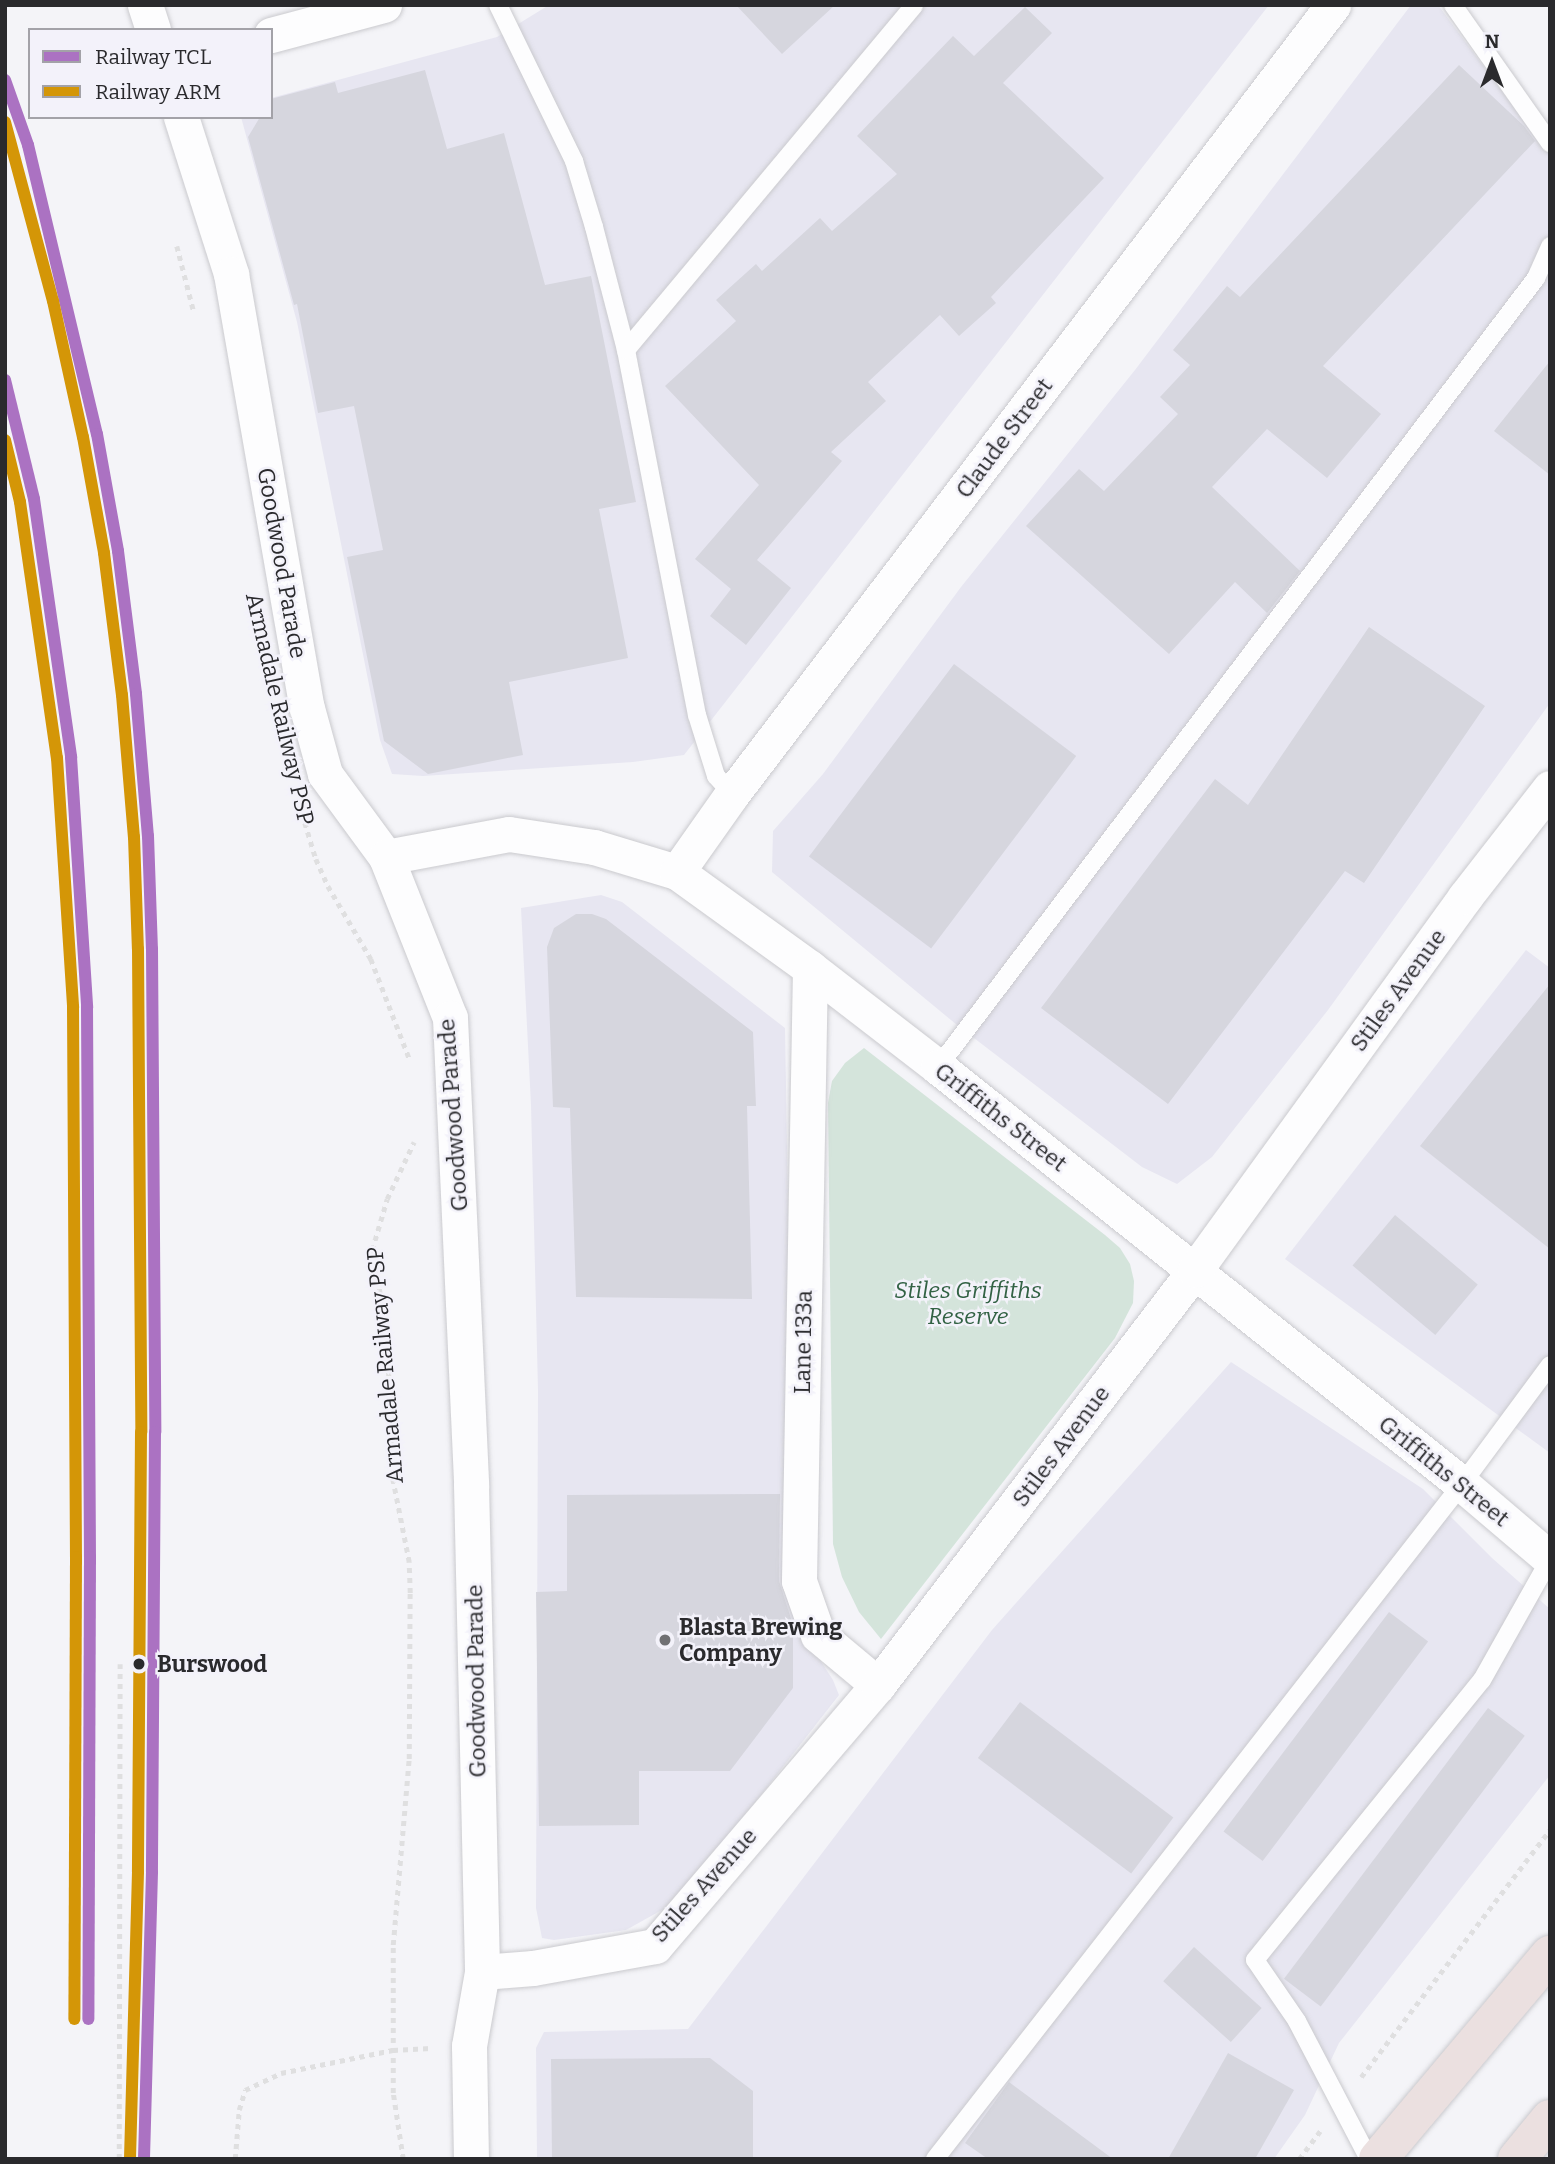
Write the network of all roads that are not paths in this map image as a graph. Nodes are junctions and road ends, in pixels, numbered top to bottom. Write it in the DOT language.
graph roads {
  1 [pos="145,5"];
  2 [pos="384,5"];
  3 [pos="498,5"];
  4 [pos="914,5"];
  5 [pos="1334,5"];
  6 [pos="1453,5"];
  7 [pos="152,28"];
  8 [pos="273,34"];
  9 [pos="182,119"];
  10 [pos="1550,143"];
  11 [pos="1550,246"];
  12 [pos="626,350"];
  13 [pos="1550,788"];
  14 [pos="732,794"];
  15 [pos="386,857"];
  16 [pos="677,872"];
  17 [pos="810,968"];
  18 [pos="938,1067"];
  19 [pos="1195,1270"];
  20 [pos="1550,1365"];
  21 [pos="1462,1484"];
  22 [pos="1550,1559"];
  23 [pos="878,1685"];
  24 [pos="1550,1955"];
  25 [pos="482,1972"];
  26 [pos="1550,2119"];
  27 [pos="471,2159"];
  28 [pos="935,2159"];
  29 [pos="1369,2159"];
  30 [pos="1378,2159"];
  31 [pos="1517,2159"];
  1 -- 7 [label="street"];
  2 -- 8 [label="street"];
  3 -- 12 [label="lane"];
  4 -- 12 [label="lane"];
  5 -- 14 [label="street, Claude Street"];
  6 -- 10 [label="lane"];
  9 -- 15 [label="street, Goodwood Parade"];
  11 -- 18 [label="lane"];
  12 -- 14 [label="lane"];
  13 -- 19 [label="street, Stiles Avenue"];
  14 -- 16 [label="street, Claude Street"];
  15 -- 16 [label="street, Griffiths Street"];
  15 -- 25 [label="street, Goodwood Parade"];
  16 -- 17 [label="street, Griffiths Street"];
  17 -- 18 [label="street, Griffiths Street"];
  17 -- 23 [label="street, Lane 133a"];
  18 -- 19 [label="street, Griffiths Street"];
  19 -- 21 [label="street, Griffiths Street"];
  19 -- 23 [label="street, Stiles Avenue"];
  20 -- 21 [label="lane"];
  21 -- 22 [label="street, Griffiths Street"];
  21 -- 28 [label="lane"];
  22 -- 29 [label="lane"];
  23 -- 25 [label="street, Stiles Avenue"];
  24 -- 30 [label="highway"];
  25 -- 27 [label="street, Goodwood Parade"];
  26 -- 31 [label="highway"];
}
